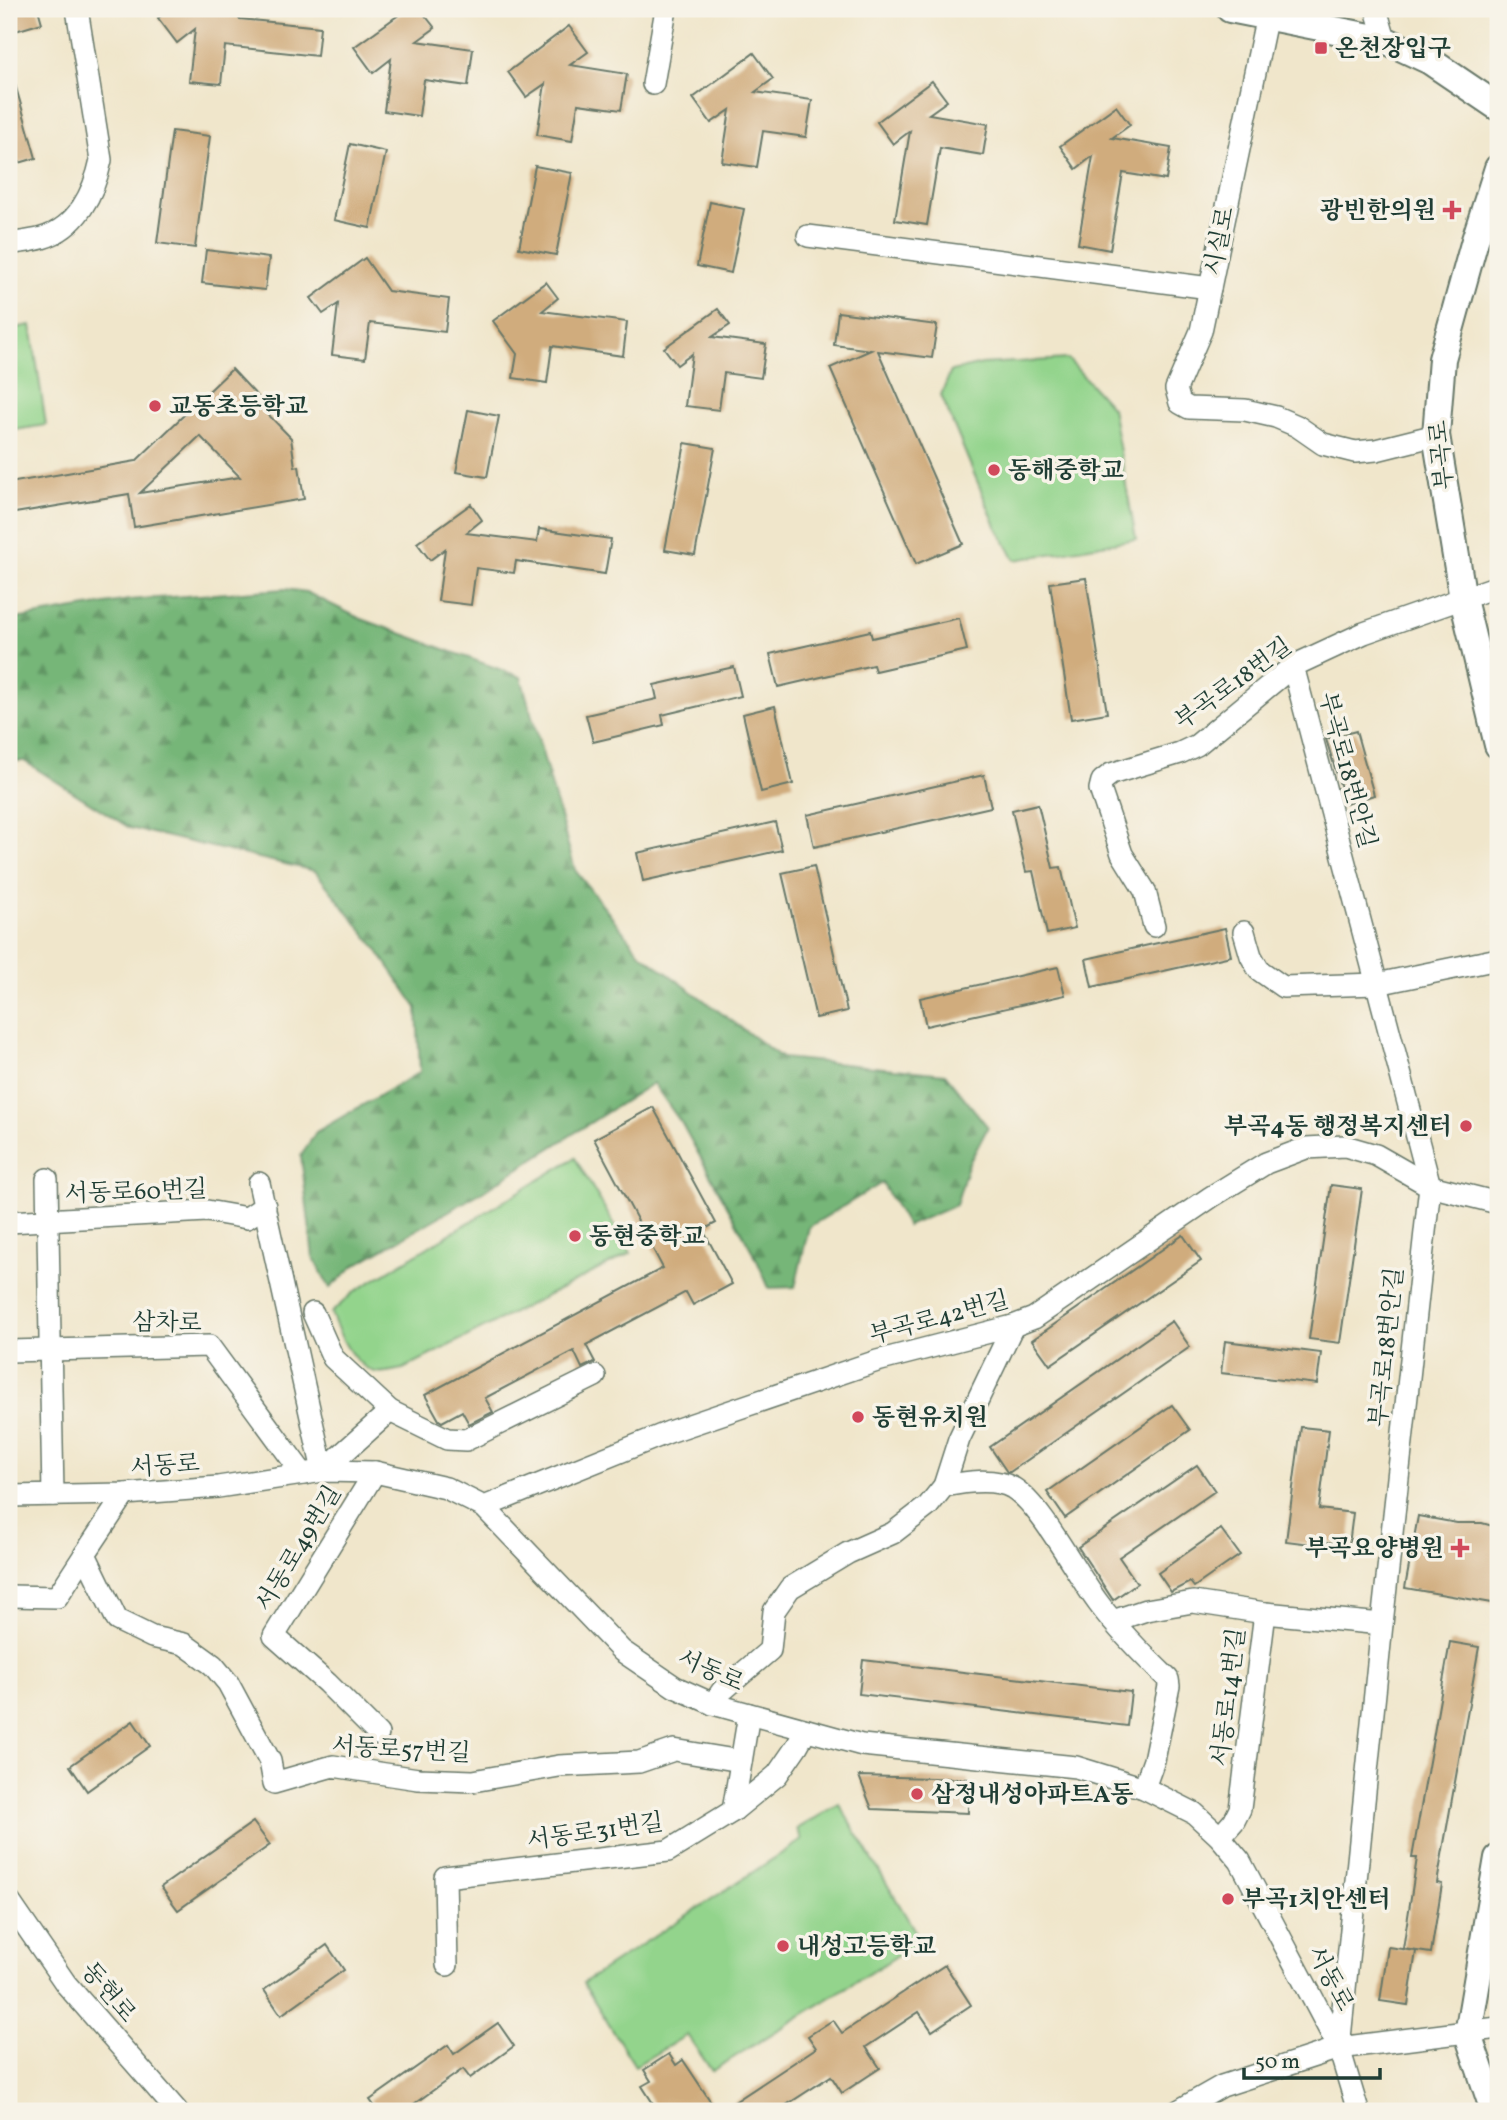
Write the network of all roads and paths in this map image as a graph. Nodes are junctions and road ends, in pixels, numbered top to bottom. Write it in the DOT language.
graph roads {
  1 [pos="77,9"];
  2 [pos="666,9"];
  3 [pos="1230,9"];
  4 [pos="1376,9"];
  5 [pos="1267,15"];
  6 [pos="1385,40"];
  7 [pos="653,84"];
  8 [pos="1498,107"];
  9 [pos="1498,168"];
  10 [pos="808,236"];
  11 [pos="1487,236"];
  12 [pos="9,244"];
  13 [pos="1210,288"];
  14 [pos="1436,435"];
  15 [pos="1498,586"];
  16 [pos="1463,600"];
  17 [pos="1293,666"];
  18 [pos="1498,745"];
  19 [pos="1154,926"];
  20 [pos="1244,932"];
  21 [pos="1498,959"];
  22 [pos="1377,984"];
  23 [pos="47,1179"];
  24 [pos="259,1183"];
  25 [pos="1430,1186"];
  26 [pos="1498,1203"];
  27 [pos="265,1206"];
  28 [pos="48,1221"];
  29 [pos="9,1222"];
  30 [pos="313,1313"];
  31 [pos="1013,1326"];
  32 [pos="50,1350"];
  33 [pos="9,1351"];
  34 [pos="595,1376"];
  35 [pos="390,1411"];
  36 [pos="313,1472"];
  37 [pos="375,1472"];
  38 [pos="944,1486"];
  39 [pos="125,1494"];
  40 [pos="9,1496"];
  41 [pos="53,1496"];
  42 [pos="484,1507"];
  43 [pos="85,1554"];
  44 [pos="9,1595"];
  45 [pos="1265,1613"];
  46 [pos="1113,1621"];
  47 [pos="1382,1624"];
  48 [pos="713,1704"];
  49 [pos="749,1714"];
  50 [pos="806,1730"];
  51 [pos="378,1734"];
  52 [pos="741,1761"];
  53 [pos="1144,1788"];
  54 [pos="733,1811"];
  55 [pos="1220,1837"];
  56 [pos="1498,1858"];
  57 [pos="9,1901"];
  58 [pos="447,1965"];
  59 [pos="1498,2028"];
  60 [pos="1468,2034"];
  61 [pos="1339,2048"];
  62 [pos="177,2111"];
  63 [pos="1178,2111"];
  64 [pos="1358,2111"];
  65 [pos="1494,2111"];
  1 -- 12 [label="street"];
  2 -- 7 [label="street"];
  3 -- 5 [label="main road"];
  4 -- 6 [label="street"];
  5 -- 6 [label="main road"];
  5 -- 13 [label="street, 시실로"];
  6 -- 8 [label="main road"];
  9 -- 11 [label="main road, 부곡로"];
  10 -- 13 [label="street"];
  11 -- 14 [label="main road, 부곡로"];
  13 -- 14 [label="street, 시실로"];
  14 -- 16 [label="main road, 부곡로"];
  15 -- 16 [label="street, 부곡로18번길"];
  16 -- 17 [label="street, 부곡로18번길"];
  16 -- 18 [label="main road, 부곡로"];
  17 -- 19 [label="street, 부곡로18번길"];
  17 -- 22 [label="street, 부곡로18번안길"];
  20 -- 22 [label="street"];
  21 -- 22 [label="street"];
  22 -- 25 [label="street, 부곡로18번안길"];
  23 -- 28 [label="street, 서동로60번길"];
  24 -- 27 [label="street"];
  25 -- 26 [label="street, 부곡로42번길"];
  25 -- 31 [label="street, 부곡로42번길"];
  25 -- 47 [label="street, 부곡로18번안길"];
  27 -- 28 [label="street, 서동로60번길"];
  27 -- 36 [label="street"];
  28 -- 29 [label="street, 서동로60번길"];
  28 -- 32 [label="street, 서동로60번길"];
  30 -- 35 [label="street"];
  31 -- 38 [label="street"];
  31 -- 42 [label="street, 부곡로42번길"];
  32 -- 33 [label="street, 삼차로"];
  32 -- 36 [label="street, 삼차로"];
  32 -- 41 [label="street, 서동로60번길"];
  34 -- 35 [label="street"];
  35 -- 36 [label="street"];
  36 -- 37 [label="street, 서동로"];
  36 -- 39 [label="street, 서동로"];
  37 -- 42 [label="street, 서동로"];
  37 -- 51 [label="street, 서동로49번길"];
  38 -- 46 [label="street"];
  38 -- 48 [label="street"];
  39 -- 41 [label="street, 서동로"];
  39 -- 43 [label="street"];
  40 -- 41 [label="street, 서동로"];
  42 -- 48 [label="street, 서동로"];
  43 -- 44 [label="street"];
  43 -- 52 [label="street, 서동로57번길"];
  45 -- 46 [label="street, 서동로14번길"];
  45 -- 47 [label="street"];
  45 -- 55 [label="street, 서동로14번길"];
  46 -- 53 [label="street"];
  47 -- 61 [label="street, 부곡로18번안길"];
  48 -- 49 [label="street, 서동로"];
  49 -- 50 [label="street, 서동로"];
  49 -- 52 [label="street"];
  50 -- 53 [label="street, 서동로"];
  50 -- 54 [label="street"];
  52 -- 54 [label="street"];
  53 -- 55 [label="street, 서동로"];
  54 -- 58 [label="street, 서동로31번길"];
  55 -- 61 [label="street, 서동로"];
  56 -- 60 [label="main road"];
  57 -- 62 [label="street, 동현로"];
  59 -- 60 [label="street, 서동로"];
  60 -- 61 [label="street, 서동로"];
  60 -- 65 [label="main road"];
  61 -- 63 [label="street"];
  61 -- 64 [label="street"];
}
